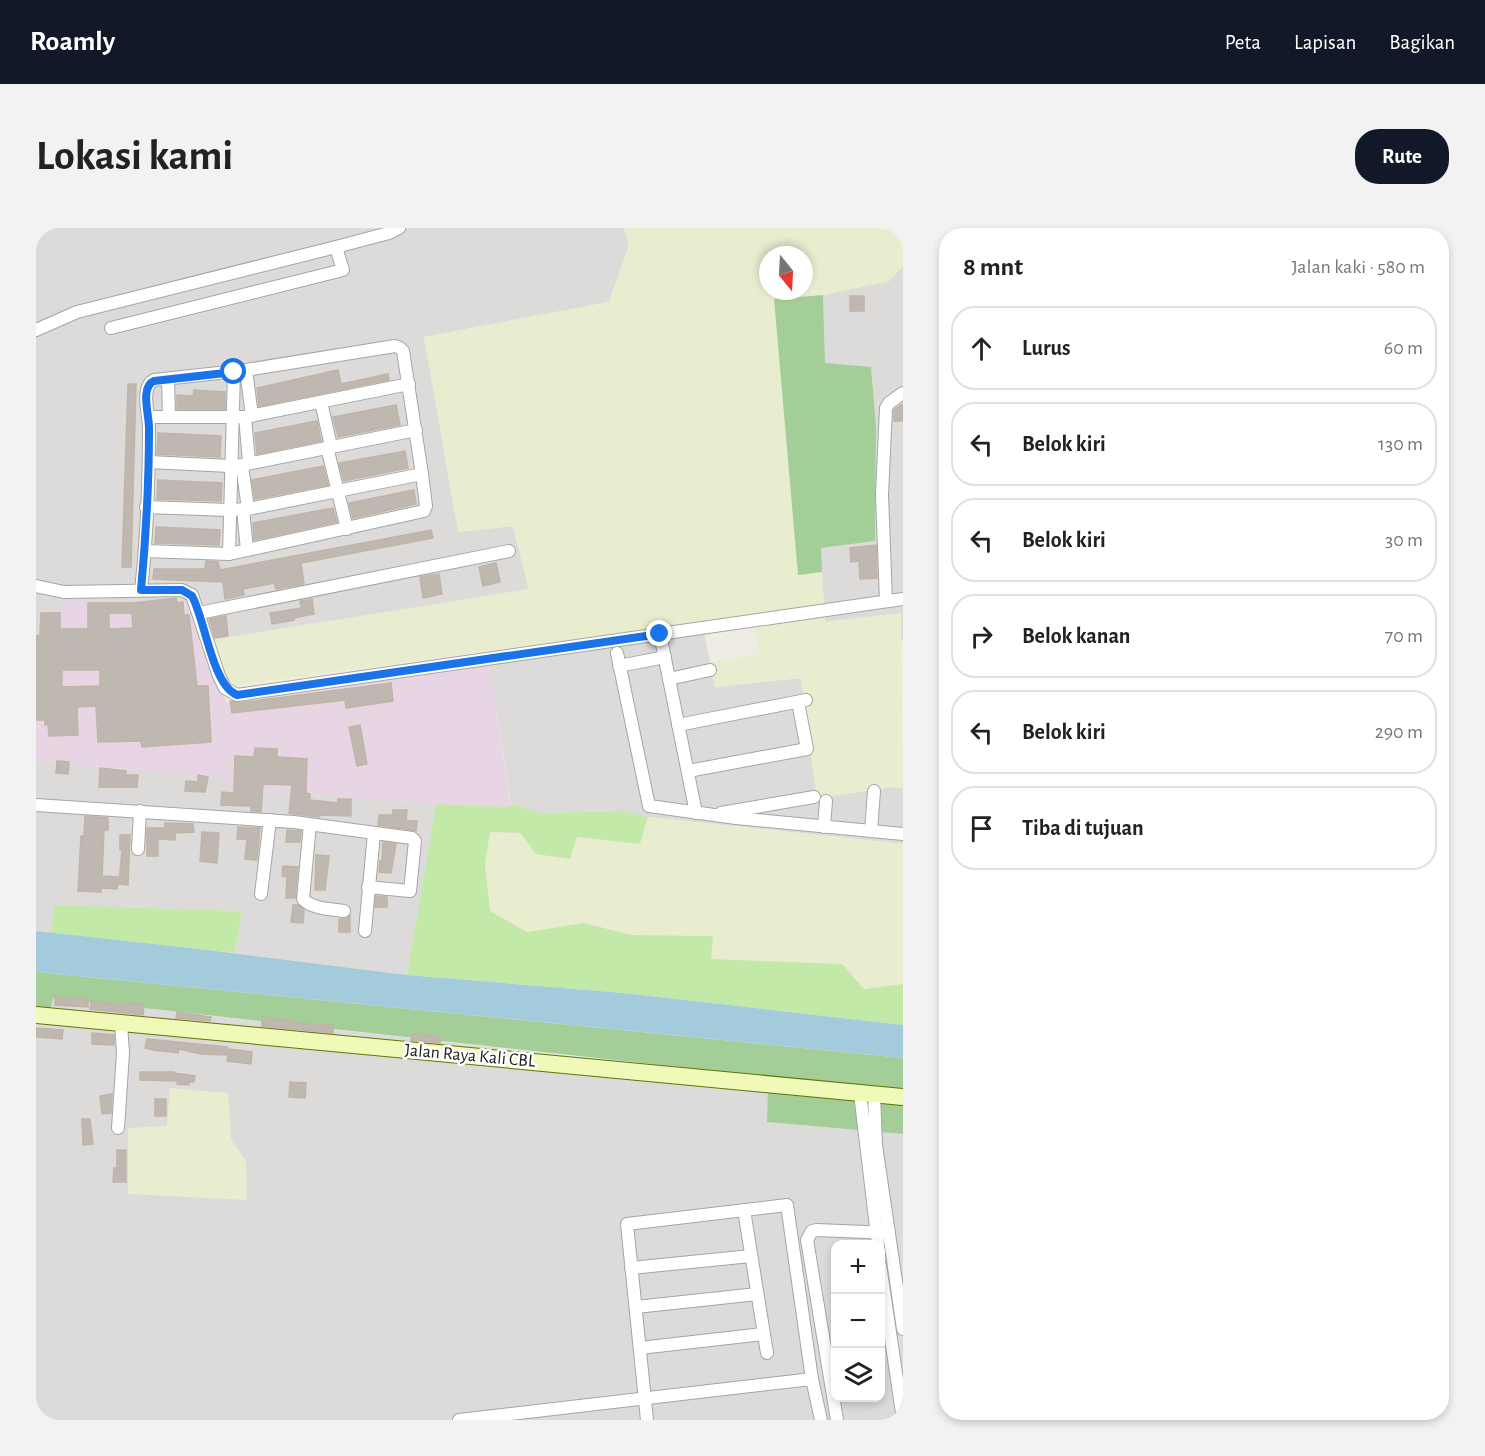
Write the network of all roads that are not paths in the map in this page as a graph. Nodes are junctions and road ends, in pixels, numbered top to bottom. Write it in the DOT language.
graph roads {
  1 [pos="399,228"];
  2 [pos="336,247"];
  3 [pos="111,328"];
  4 [pos="36,330"];
  5 [pos="240,371"];
  6 [pos="168,380"];
  7 [pos="409,384"];
  8 [pos="903,393"];
  9 [pos="321,402"];
  10 [pos="149,417"];
  11 [pos="169,417"];
  12 [pos="243,417"];
  13 [pos="416,430"];
  14 [pos="329,446"];
  15 [pos="149,462"];
  16 [pos="240,464"];
  17 [pos="422,474"];
  18 [pos="338,491"];
  19 [pos="146,507"];
  20 [pos="245,509"];
  21 [pos="229,510"];
  22 [pos="347,529"];
  23 [pos="247,550"];
  24 [pos="145,551"];
  25 [pos="509,551"];
  26 [pos="229,554"];
  27 [pos="36,586"];
  28 [pos="141,590"];
  29 [pos="903,599"];
  30 [pos="886,601"];
  31 [pos="199,613"];
  32 [pos="660,634"];
  33 [pos="617,653"];
  34 [pos="664,657"];
  35 [pos="620,666"];
  36 [pos="710,670"];
  37 [pos="669,679"];
  38 [pos="678,725"];
  39 [pos="688,771"];
  40 [pos="874,791"];
  41 [pos="36,805"];
  42 [pos="140,812"];
  43 [pos="696,813"];
  44 [pos="710,815"];
  45 [pos="270,820"];
  46 [pos="310,824"];
  47 [pos="824,827"];
  48 [pos="872,831"];
  49 [pos="374,833"];
  50 [pos="903,834"];
  51 [pos="138,849"];
  52 [pos="368,887"];
  53 [pos="261,894"];
  54 [pos="344,911"];
  55 [pos="365,931"];
  56 [pos="36,1015"];
  57 [pos="121,1023"];
  58 [pos="867,1094"];
  59 [pos="903,1097"];
  60 [pos="118,1128"];
  61 [pos="871,1145"];
  62 [pos="744,1210"];
  63 [pos="890,1233"];
  64 [pos="877,1238"];
  65 [pos="751,1256"];
  66 [pos="632,1268"];
  67 [pos="757,1294"];
  68 [pos="884,1294"];
  69 [pos="636,1307"];
  70 [pos="903,1329"];
  71 [pos="764,1334"];
  72 [pos="640,1348"];
  73 [pos="766,1353"];
  74 [pos="812,1379"];
  75 [pos="646,1398"];
  76 [pos="466,1420"];
  77 [pos="647,1420"];
  78 [pos="821,1420"];
  79 [pos="837,1420"];
  80 [pos="903,1420"];
  1 -- 2 [label="street"];
  2 -- 3 [label="street"];
  2 -- 4 [label="street"];
  5 -- 6 [label="street"];
  5 -- 7 [label="street"];
  5 -- 12 [label="street"];
  5 -- 12 [label="street"];
  6 -- 10 [label="street"];
  6 -- 11 [label="street"];
  7 -- 9 [label="street"];
  7 -- 13 [label="street"];
  8 -- 30 [label="street"];
  9 -- 12 [label="street"];
  9 -- 14 [label="street"];
  10 -- 11 [label="street"];
  10 -- 15 [label="street"];
  11 -- 12 [label="street"];
  12 -- 16 [label="street"];
  12 -- 16 [label="street"];
  13 -- 14 [label="street"];
  13 -- 17 [label="street"];
  14 -- 16 [label="street"];
  14 -- 18 [label="street"];
  15 -- 16 [label="street"];
  15 -- 19 [label="street"];
  16 -- 20 [label="street"];
  16 -- 21 [label="street"];
  17 -- 18 [label="street"];
  17 -- 22 [label="street"];
  18 -- 20 [label="street"];
  18 -- 22 [label="street"];
  19 -- 21 [label="street"];
  19 -- 24 [label="street"];
  20 -- 21 [label="street"];
  20 -- 23 [label="street"];
  21 -- 26 [label="street"];
  22 -- 23 [label="street"];
  23 -- 26 [label="street"];
  24 -- 26 [label="street"];
  24 -- 28 [label="street"];
  25 -- 31 [label="street"];
  27 -- 28 [label="street"];
  28 -- 31 [label="street"];
  29 -- 30 [label="street"];
  30 -- 32 [label="street"];
  31 -- 32 [label="street"];
  32 -- 34 [label="street"];
  33 -- 35 [label="street"];
  34 -- 35 [label="street"];
  34 -- 37 [label="street"];
  35 -- 43 [label="street"];
  36 -- 37 [label="street"];
  37 -- 38 [label="street"];
  38 -- 39 [label="street"];
  38 -- 39 [label="street"];
  39 -- 43 [label="street"];
  40 -- 48 [label="street"];
  41 -- 42 [label="street"];
  42 -- 45 [label="street"];
  42 -- 51 [label="street"];
  43 -- 44 [label="street"];
  44 -- 47 [label="street"];
  44 -- 47 [label="street"];
  45 -- 46 [label="street"];
  45 -- 53 [label="street"];
  46 -- 49 [label="street"];
  46 -- 54 [label="street"];
  47 -- 48 [label="street"];
  48 -- 50 [label="street"];
  49 -- 52 [label="street"];
  49 -- 52 [label="street"];
  52 -- 55 [label="street"];
  56 -- 57 [label="main road, Jalan Raya Kali CBL"];
  57 -- 58 [label="main road, Jalan Raya Kali CBL"];
  57 -- 60 [label="street"];
  58 -- 59 [label="main road, Jalan Raya Kali CBL"];
  58 -- 61 [label="street"];
  61 -- 63 [label="street"];
  61 -- 64 [label="street"];
  62 -- 65 [label="street"];
  62 -- 66 [label="street"];
  62 -- 74 [label="street"];
  63 -- 64 [label="street"];
  63 -- 70 [label="street"];
  64 -- 79 [label="street"];
  65 -- 66 [label="street"];
  65 -- 67 [label="street"];
  66 -- 69 [label="street"];
  67 -- 69 [label="street"];
  67 -- 71 [label="street"];
  68 -- 80 [label="street"];
  69 -- 72 [label="street"];
  71 -- 72 [label="street"];
  71 -- 73 [label="street"];
  72 -- 75 [label="street"];
  74 -- 75 [label="street"];
  74 -- 78 [label="street"];
  75 -- 76 [label="street"];
  75 -- 77 [label="street"];
}
